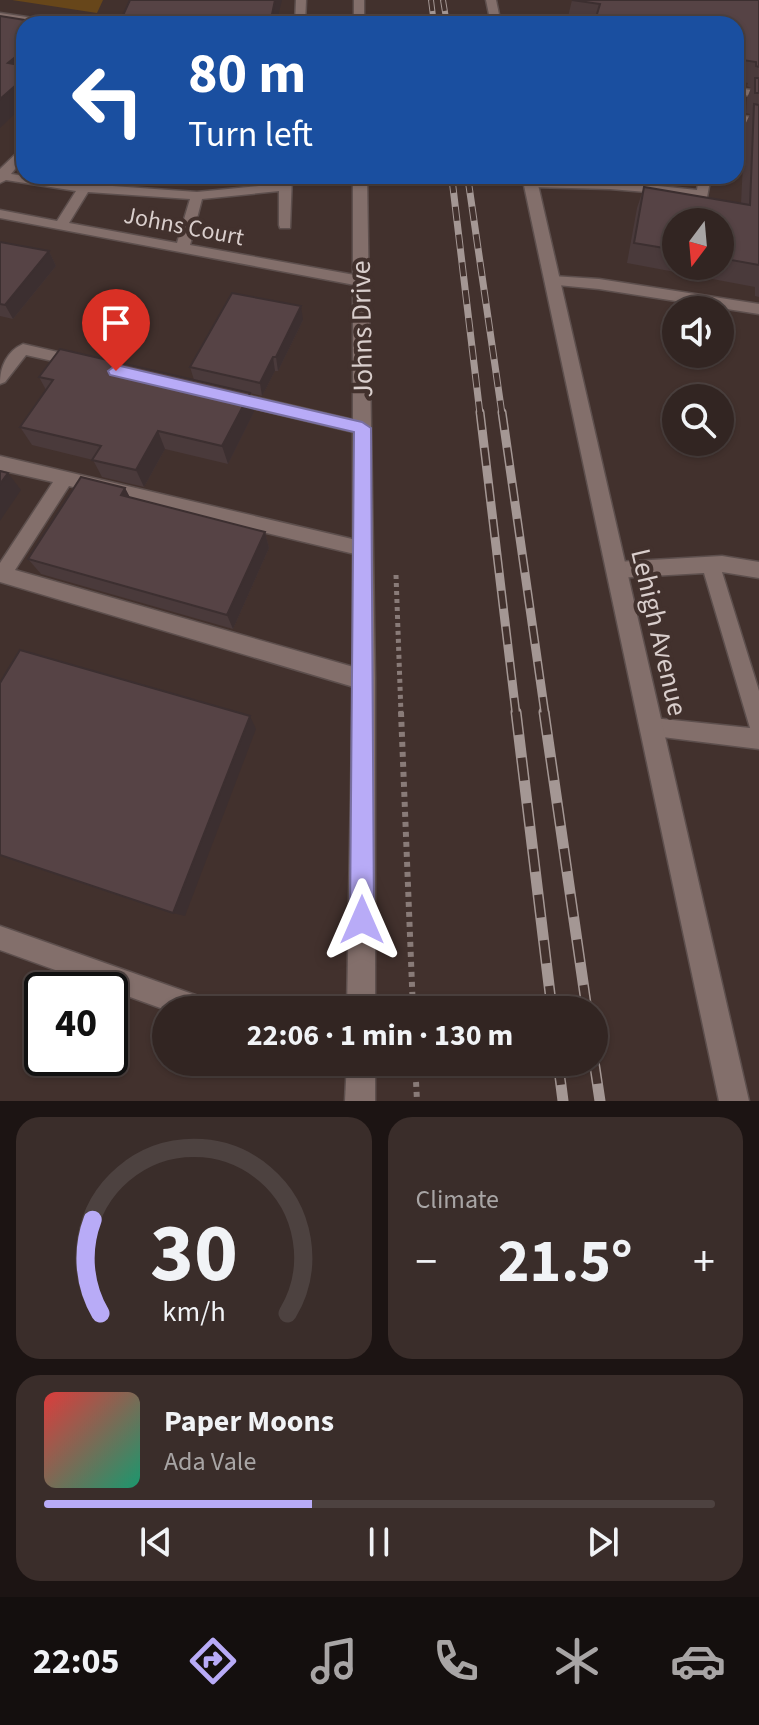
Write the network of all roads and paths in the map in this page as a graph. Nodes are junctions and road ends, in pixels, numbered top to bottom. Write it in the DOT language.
graph roads {
  1 [pos="16,159"];
  2 [pos="1,176"];
  3 [pos="56,184"];
  4 [pos="273,184"];
  5 [pos="286,184"];
  6 [pos="360,184"];
  7 [pos="531,184"];
  8 [pos="646,184"];
  9 [pos="704,184"];
  10 [pos="84,188"];
  11 [pos="197,196"];
  12 [pos="0,214"];
  13 [pos="285,225"];
  14 [pos="60,226"];
  15 [pos="182,248"];
  16 [pos="360,281"];
  17 [pos="552,281"];
  18 [pos="759,309"];
  19 [pos="85,364"];
  20 [pos="0,378"];
  21 [pos="208,392"];
  22 [pos="362,428"];
  23 [pos="0,463"];
  24 [pos="65,478"];
  25 [pos="363,548"];
  26 [pos="711,565"];
  27 [pos="396,569"];
  28 [pos="616,570"];
  29 [pos="759,570"];
  30 [pos="1,574"];
  31 [pos="364,680"];
  32 [pos="759,725"];
  33 [pos="653,728"];
  34 [pos="759,739"];
  35 [pos="0,938"];
  36 [pos="162,996"];
  37 [pos="361,996"];
  38 [pos="412,996"];
  39 [pos="357,1076"];
  40 [pos="416,1076"];
  41 [pos="360,1101"];
  42 [pos="417,1101"];
  43 [pos="734,1101"];
  1 -- 2 [label="lane"];
  3 -- 10 [label="lane"];
  4 -- 11 [label="lane"];
  5 -- 13 [label="lane"];
  6 -- 16 [label="street, Johns Drive"];
  7 -- 17 [label="street, Lehigh Avenue"];
  8 -- 9 [label="lane"];
  10 -- 11 [label="lane"];
  10 -- 14 [label="lane"];
  11 -- 15 [label="lane"];
  12 -- 14 [label="lane, Johns Court"];
  14 -- 15 [label="lane, Johns Court"];
  15 -- 16 [label="lane, Johns Court"];
  16 -- 22 [label="street, Johns Drive"];
  17 -- 18 [label="lane"];
  17 -- 28 [label="street, Lehigh Avenue"];
  19 -- 20 [label="lane"];
  21 -- 22 [label="lane"];
  22 -- 25 [label="street, Johns Drive"];
  23 -- 24 [label="lane"];
  24 -- 25 [label="lane"];
  24 -- 30 [label="lane"];
  25 -- 31 [label="street, Johns Drive"];
  26 -- 28 [label="lane"];
  26 -- 29 [label="lane"];
  26 -- 32 [label="lane"];
  27 -- 38 [label="path"];
  28 -- 33 [label="street, Lehigh Avenue"];
  30 -- 31 [label="lane"];
  31 -- 37 [label="street, Johns Drive"];
  33 -- 34 [label="lane"];
  33 -- 43 [label="street, Lehigh Avenue"];
  35 -- 36 [label="lane"];
  39 -- 41 [label="street"];
  40 -- 42 [label="path"];
}
